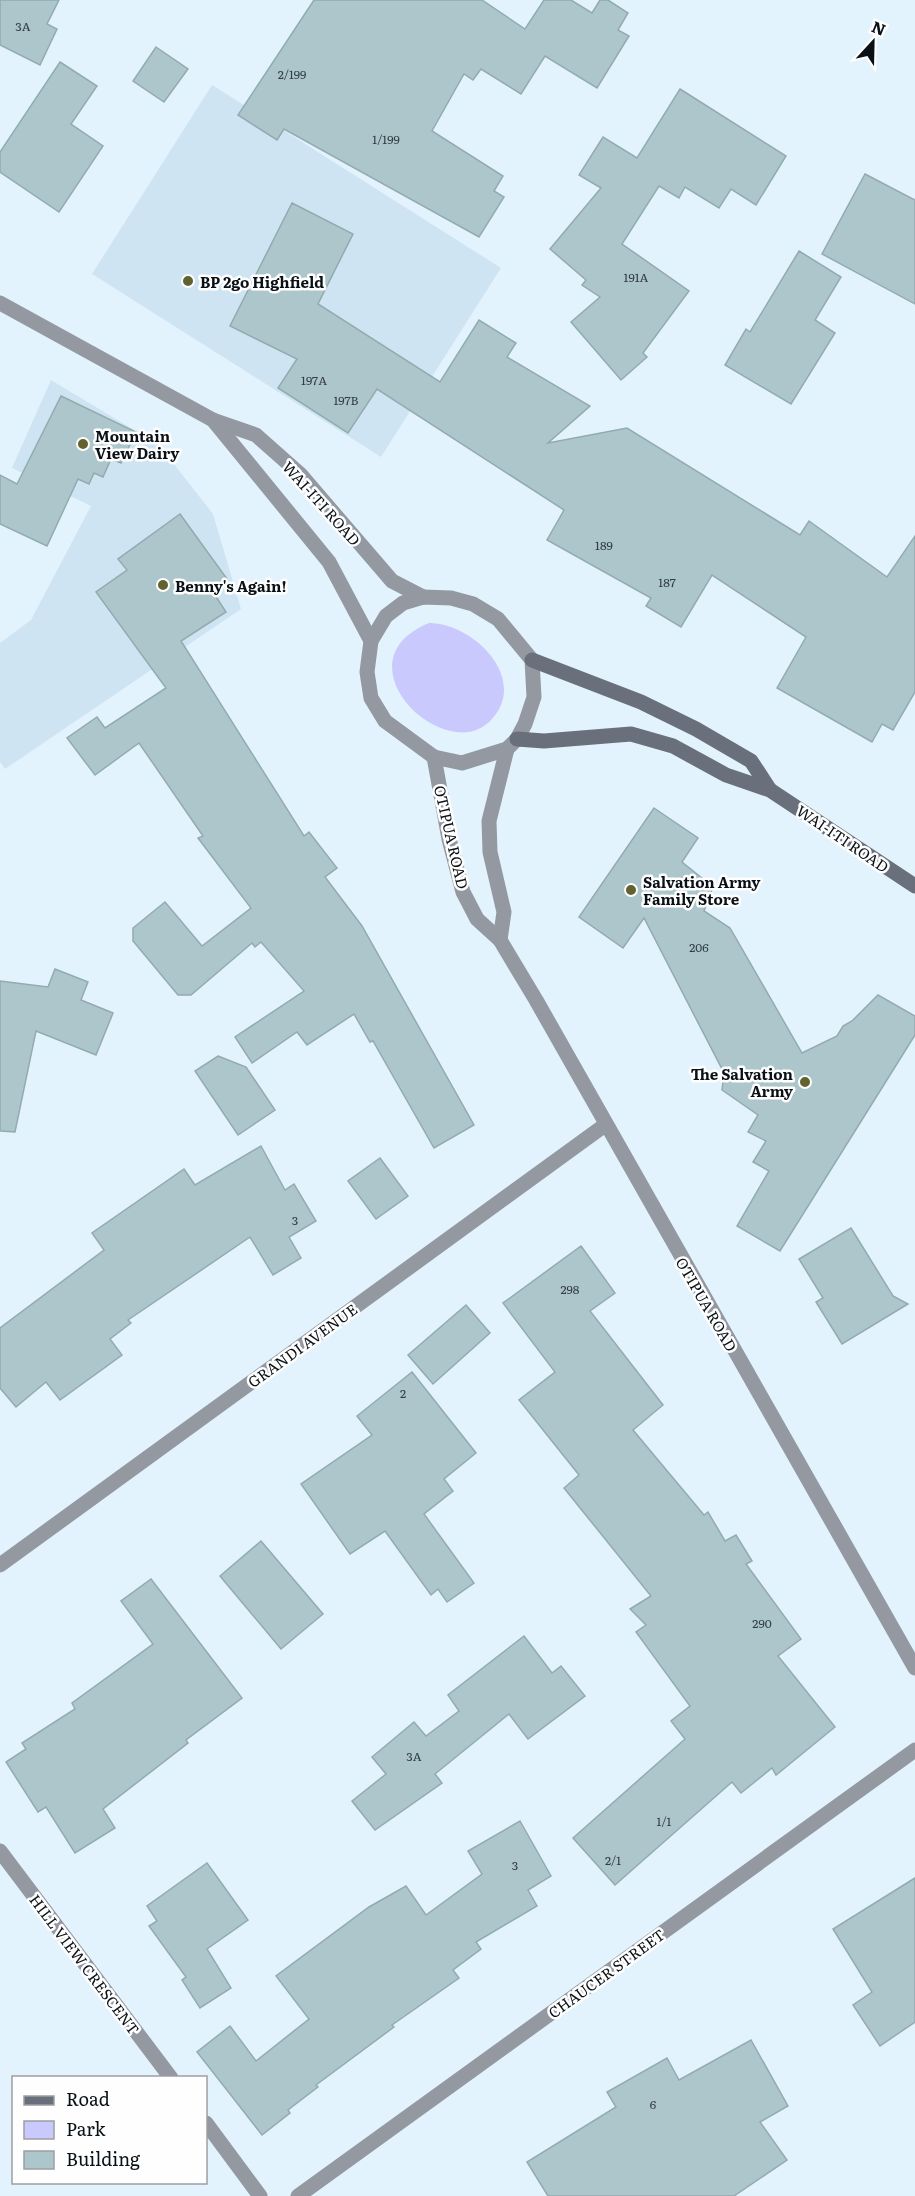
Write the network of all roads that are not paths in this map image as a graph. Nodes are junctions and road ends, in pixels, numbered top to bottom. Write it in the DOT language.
graph roads {
  1 [pos="0,303"];
  2 [pos="213,420"];
  3 [pos="423,597"];
  4 [pos="370,641"];
  5 [pos="531,660"];
  6 [pos="512,744"];
  7 [pos="434,758"];
  8 [pos="770,790"];
  9 [pos="915,886"];
  10 [pos="500,940"];
  11 [pos="604,1125"];
  12 [pos="0,1565"];
  13 [pos="915,1668"];
  14 [pos="915,1750"];
  15 [pos="0,1851"];
  16 [pos="169,2076"];
  17 [pos="207,2124"];
  18 [pos="260,2196"];
  19 [pos="298,2196"];
  1 -- 2 [label="street, WAI-ITI ROAD"];
  2 -- 3 [label="street, WAI-ITI ROAD"];
  2 -- 4 [label="street, WAI-ITI ROAD"];
  3 -- 4 [label="street"];
  3 -- 5 [label="street"];
  4 -- 7 [label="street"];
  5 -- 6 [label="street"];
  5 -- 8 [label="main road, WAI-ITI ROAD"];
  6 -- 7 [label="street"];
  6 -- 8 [label="main road, WAI-ITI ROAD"];
  6 -- 10 [label="street"];
  7 -- 10 [label="street, OTIPUA ROAD"];
  8 -- 9 [label="main road, WAI-ITI ROAD"];
  10 -- 11 [label="street, OTIPUA ROAD"];
  11 -- 12 [label="street, GRANDI AVENUE"];
  11 -- 13 [label="street, OTIPUA ROAD"];
  14 -- 19 [label="street, CHAUCER STREET"];
  15 -- 16 [label="street, HILL VIEW CRESCENT"];
  17 -- 18 [label="street"];
}
